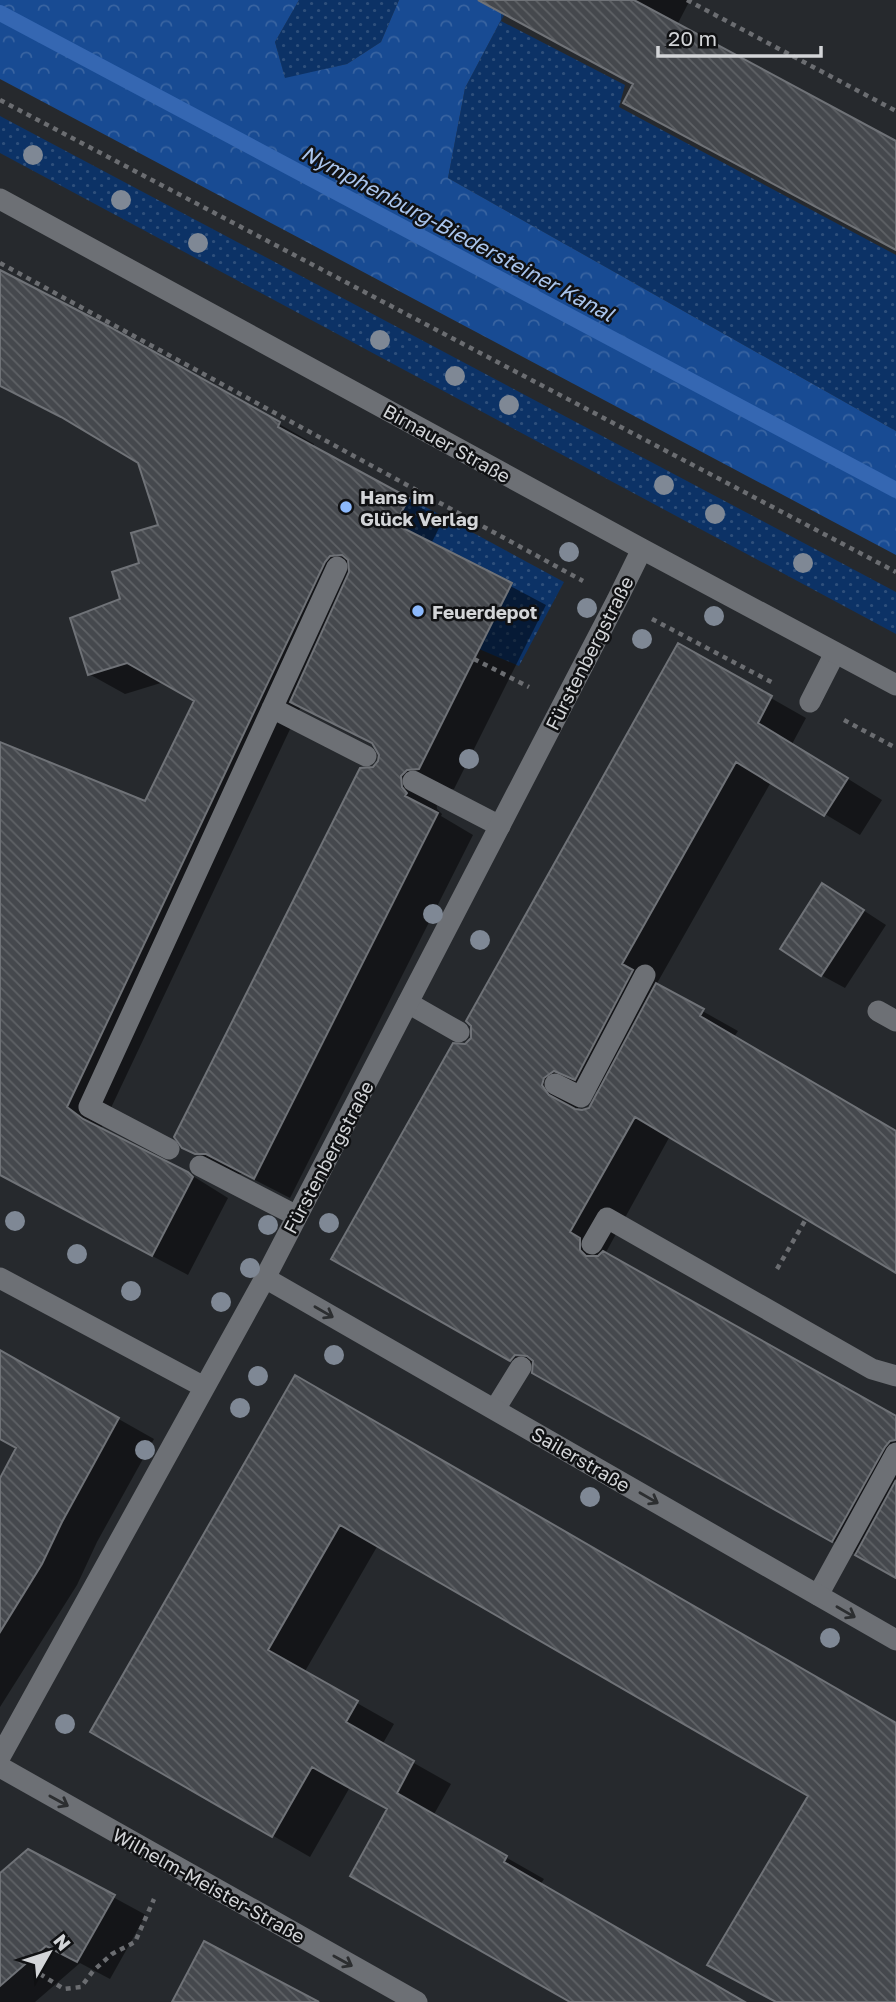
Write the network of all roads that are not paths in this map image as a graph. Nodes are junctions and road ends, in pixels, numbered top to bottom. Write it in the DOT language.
graph roads {
  1 [pos="0,199"];
  2 [pos="642,549"];
  3 [pos="337,567"];
  4 [pos="835,653"];
  5 [pos="896,685"];
  6 [pos="810,702"];
  7 [pos="272,708"];
  8 [pos="366,756"];
  9 [pos="413,781"];
  10 [pos="500,826"];
  11 [pos="645,975"];
  12 [pos="408,1003"];
  13 [pos="459,1032"];
  14 [pos="555,1084"];
  15 [pos="169,1149"];
  16 [pos="200,1166"];
  17 [pos="297,1216"];
  18 [pos="592,1244"];
  19 [pos="0,1278"];
  20 [pos="265,1278"];
  21 [pos="521,1367"];
  22 [pos="896,1376"];
  23 [pos="204,1387"];
  24 [pos="495,1409"];
  25 [pos="896,1453"];
  26 [pos="818,1595"];
  27 [pos="896,1640"];
  28 [pos="0,1757"];
  29 [pos="0,1767"];
  30 [pos="386,1995"];
  31 [pos="417,2002"];
  1 -- 2 [label="street, Birnauer Straße"];
  2 -- 4 [label="street, Birnauer Straße"];
  2 -- 10 [label="street, Fürstenbergstraße"];
  3 -- 7 [label="street"];
  4 -- 5 [label="street, Birnauer Straße"];
  4 -- 6 [label="street"];
  7 -- 8 [label="street"];
  7 -- 15 [label="street"];
  9 -- 10 [label="street"];
  10 -- 12 [label="street, Fürstenbergstraße"];
  11 -- 14 [label="street"];
  12 -- 13 [label="street"];
  12 -- 17 [label="street, Fürstenbergstraße"];
  16 -- 17 [label="street"];
  17 -- 20 [label="street, Fürstenbergstraße"];
  18 -- 22 [label="street"];
  19 -- 23 [label="street"];
  20 -- 23 [label="street, Fürstenbergstraße"];
  20 -- 24 [label="street, Sailerstraße, one-way"];
  21 -- 24 [label="street"];
  23 -- 28 [label="street, Fürstenbergstraße"];
  24 -- 26 [label="street, Sailerstraße, one-way"];
  25 -- 26 [label="street"];
  26 -- 27 [label="street, Sailerstraße, one-way"];
  29 -- 30 [label="street, Wilhelm-Meister-Straße, one-way"];
  30 -- 31 [label="street, Wilhelm-Meister-Straße"];
}
